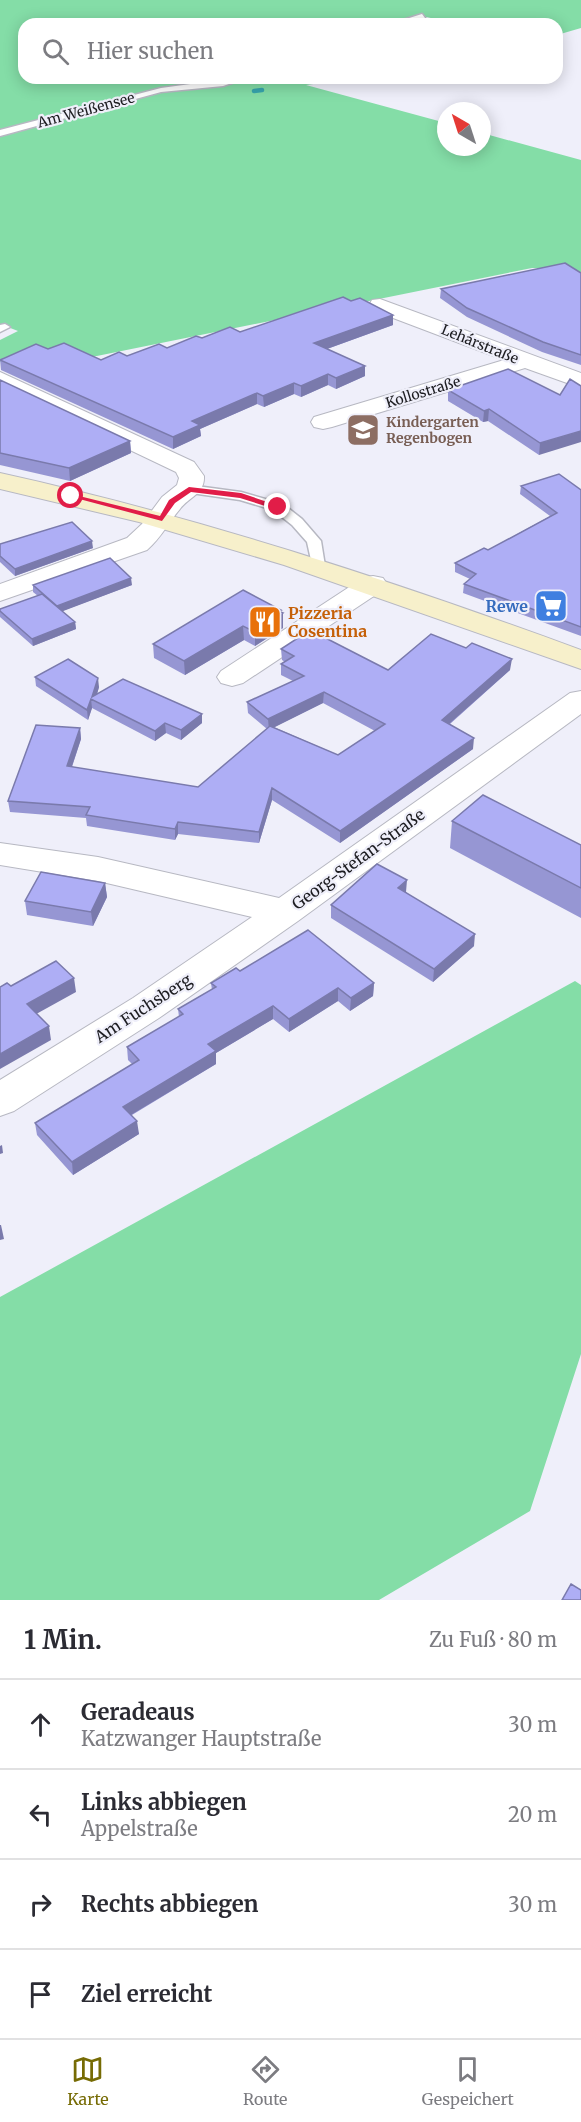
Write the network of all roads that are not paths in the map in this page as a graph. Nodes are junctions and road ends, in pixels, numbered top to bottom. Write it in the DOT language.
graph roads {
  1 [pos="422,16"];
  2 [pos="415,18"];
  3 [pos="228,84"];
  4 [pos="0,134"];
  5 [pos="380,305"];
  6 [pos="524,361"];
  7 [pos="0,379"];
  8 [pos="581,381"];
  9 [pos="323,422"];
  10 [pos="0,481"];
  11 [pos="189,489"];
  12 [pos="162,519"];
  13 [pos="318,566"];
  14 [pos="373,584"];
  15 [pos="0,592"];
  16 [pos="581,660"];
  17 [pos="232,677"];
  18 [pos="581,700"];
  19 [pos="0,854"];
  20 [pos="285,912"];
  21 [pos="0,1100"];
  1 -- 2 [label="lane"];
  3 -- 4 [label="lane, Am Weißensee"];
  5 -- 6 [label="street, Lehárstraße"];
  6 -- 8 [label="street, Lehárstraße"];
  6 -- 9 [label="street, Kollostraße"];
  7 -- 11 [label="street"];
  10 -- 12 [label="main road"];
  11 -- 12 [label="street"];
  11 -- 13 [label="lane"];
  12 -- 13 [label="main road"];
  12 -- 15 [label="street"];
  13 -- 14 [label="main road"];
  14 -- 16 [label="main road"];
  14 -- 17 [label="street"];
  18 -- 20 [label="street, Georg-Stefan-Straße"];
  19 -- 20 [label="street, Georg-Stefan-Straße"];
  20 -- 21 [label="street, Am Fuchsberg"];
}
